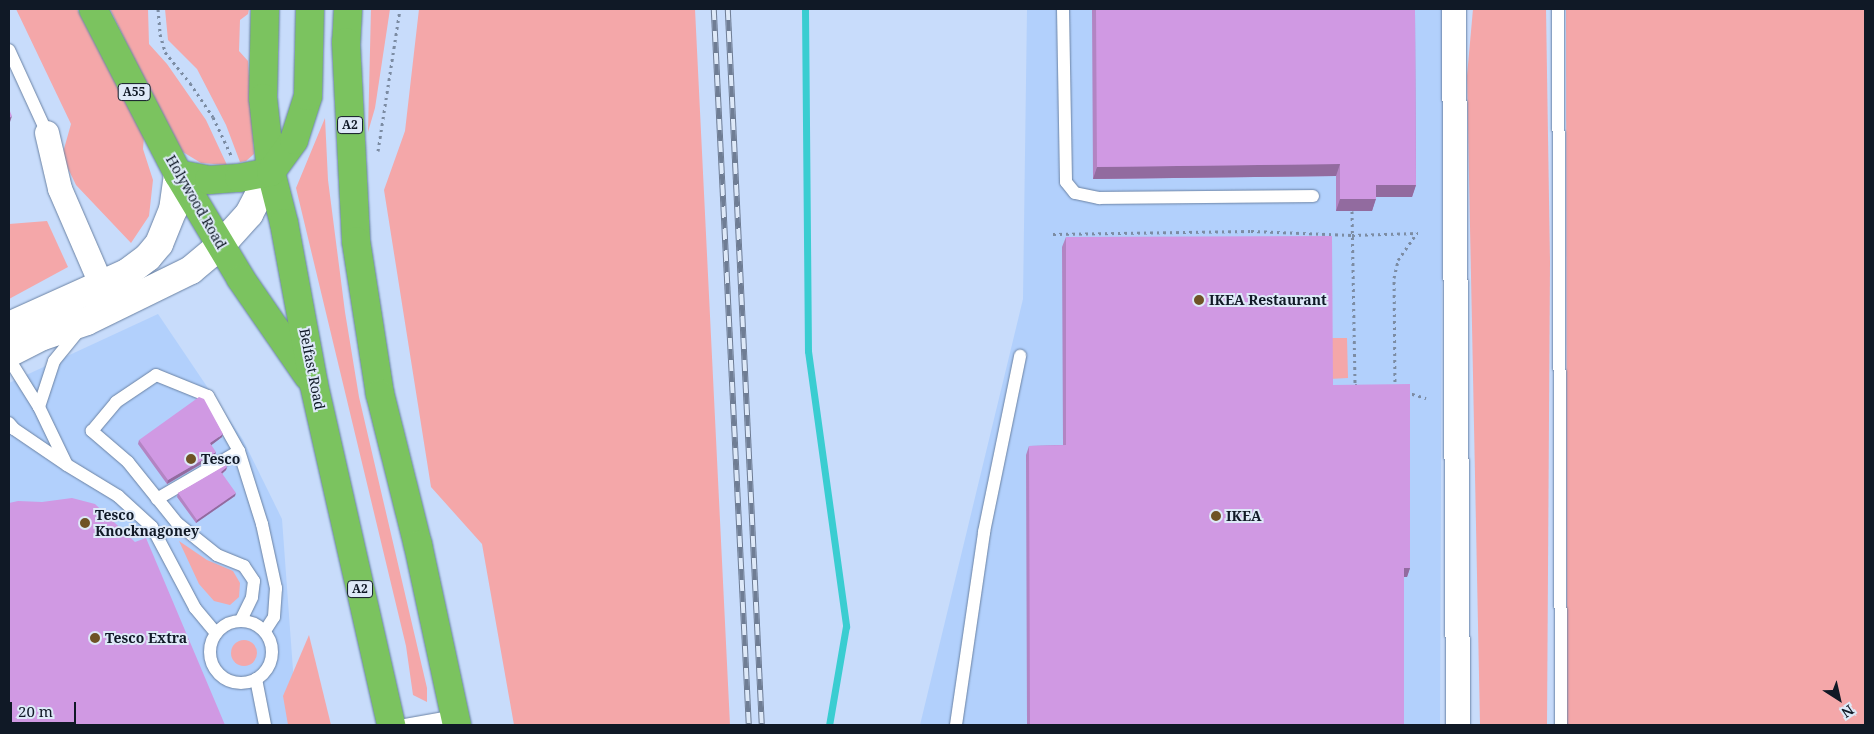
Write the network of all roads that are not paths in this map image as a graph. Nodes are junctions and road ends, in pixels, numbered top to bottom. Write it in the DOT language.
graph roads {
  1 [pos="93,9"];
  2 [pos="265,9"];
  3 [pos="310,9"];
  4 [pos="348,9"];
  5 [pos="1063,9"];
  6 [pos="1454,9"];
  7 [pos="1558,9"];
  8 [pos="9,50"];
  9 [pos="47,133"];
  10 [pos="270,172"];
  11 [pos="178,174"];
  12 [pos="1313,196"];
  13 [pos="221,245"];
  14 [pos="107,297"];
  15 [pos="87,321"];
  16 [pos="9,326"];
  17 [pos="9,353"];
  18 [pos="1020,356"];
  19 [pos="9,359"];
  20 [pos="314,385"];
  21 [pos="38,407"];
  22 [pos="9,423"];
  23 [pos="239,451"];
  24 [pos="67,465"];
  25 [pos="157,499"];
  26 [pos="241,620"];
  27 [pos="265,631"];
  28 [pos="216,633"];
  29 [pos="256,679"];
  30 [pos="456,721"];
  31 [pos="265,725"];
  32 [pos="390,725"];
  33 [pos="404,725"];
  34 [pos="956,725"];
  35 [pos="1458,725"];
  36 [pos="1561,725"];
  1 -- 11 [label="highway, Holywood Road / A55"];
  2 -- 10 [label="highway, Belfast Road / A2"];
  3 -- 10 [label="highway"];
  4 -- 30 [label="highway, A2"];
  5 -- 12 [label="lane"];
  6 -- 35 [label="street"];
  7 -- 36 [label="lane"];
  8 -- 9 [label="lane"];
  9 -- 14 [label="street"];
  10 -- 11 [label="highway"];
  10 -- 13 [label="street"];
  10 -- 20 [label="highway, Belfast Road / A2"];
  11 -- 13 [label="highway, Holywood Road / A55"];
  11 -- 14 [label="street"];
  13 -- 14 [label="street"];
  13 -- 20 [label="highway, Holywood Road / A55"];
  14 -- 15 [label="street"];
  14 -- 16 [label="street"];
  15 -- 17 [label="street"];
  15 -- 21 [label="lane"];
  18 -- 34 [label="lane"];
  19 -- 21 [label="lane"];
  20 -- 32 [label="highway, Belfast Road / A2"];
  21 -- 24 [label="lane"];
  22 -- 24 [label="lane"];
  23 -- 25 [label="lane"];
  23 -- 25 [label="lane"];
  23 -- 27 [label="lane"];
  24 -- 28 [label="lane"];
  25 -- 26 [label="lane"];
  26 -- 27 [label="lane"];
  26 -- 28 [label="lane"];
  27 -- 29 [label="lane"];
  28 -- 29 [label="lane"];
  29 -- 31 [label="lane"];
  30 -- 33 [label="lane"];
}
